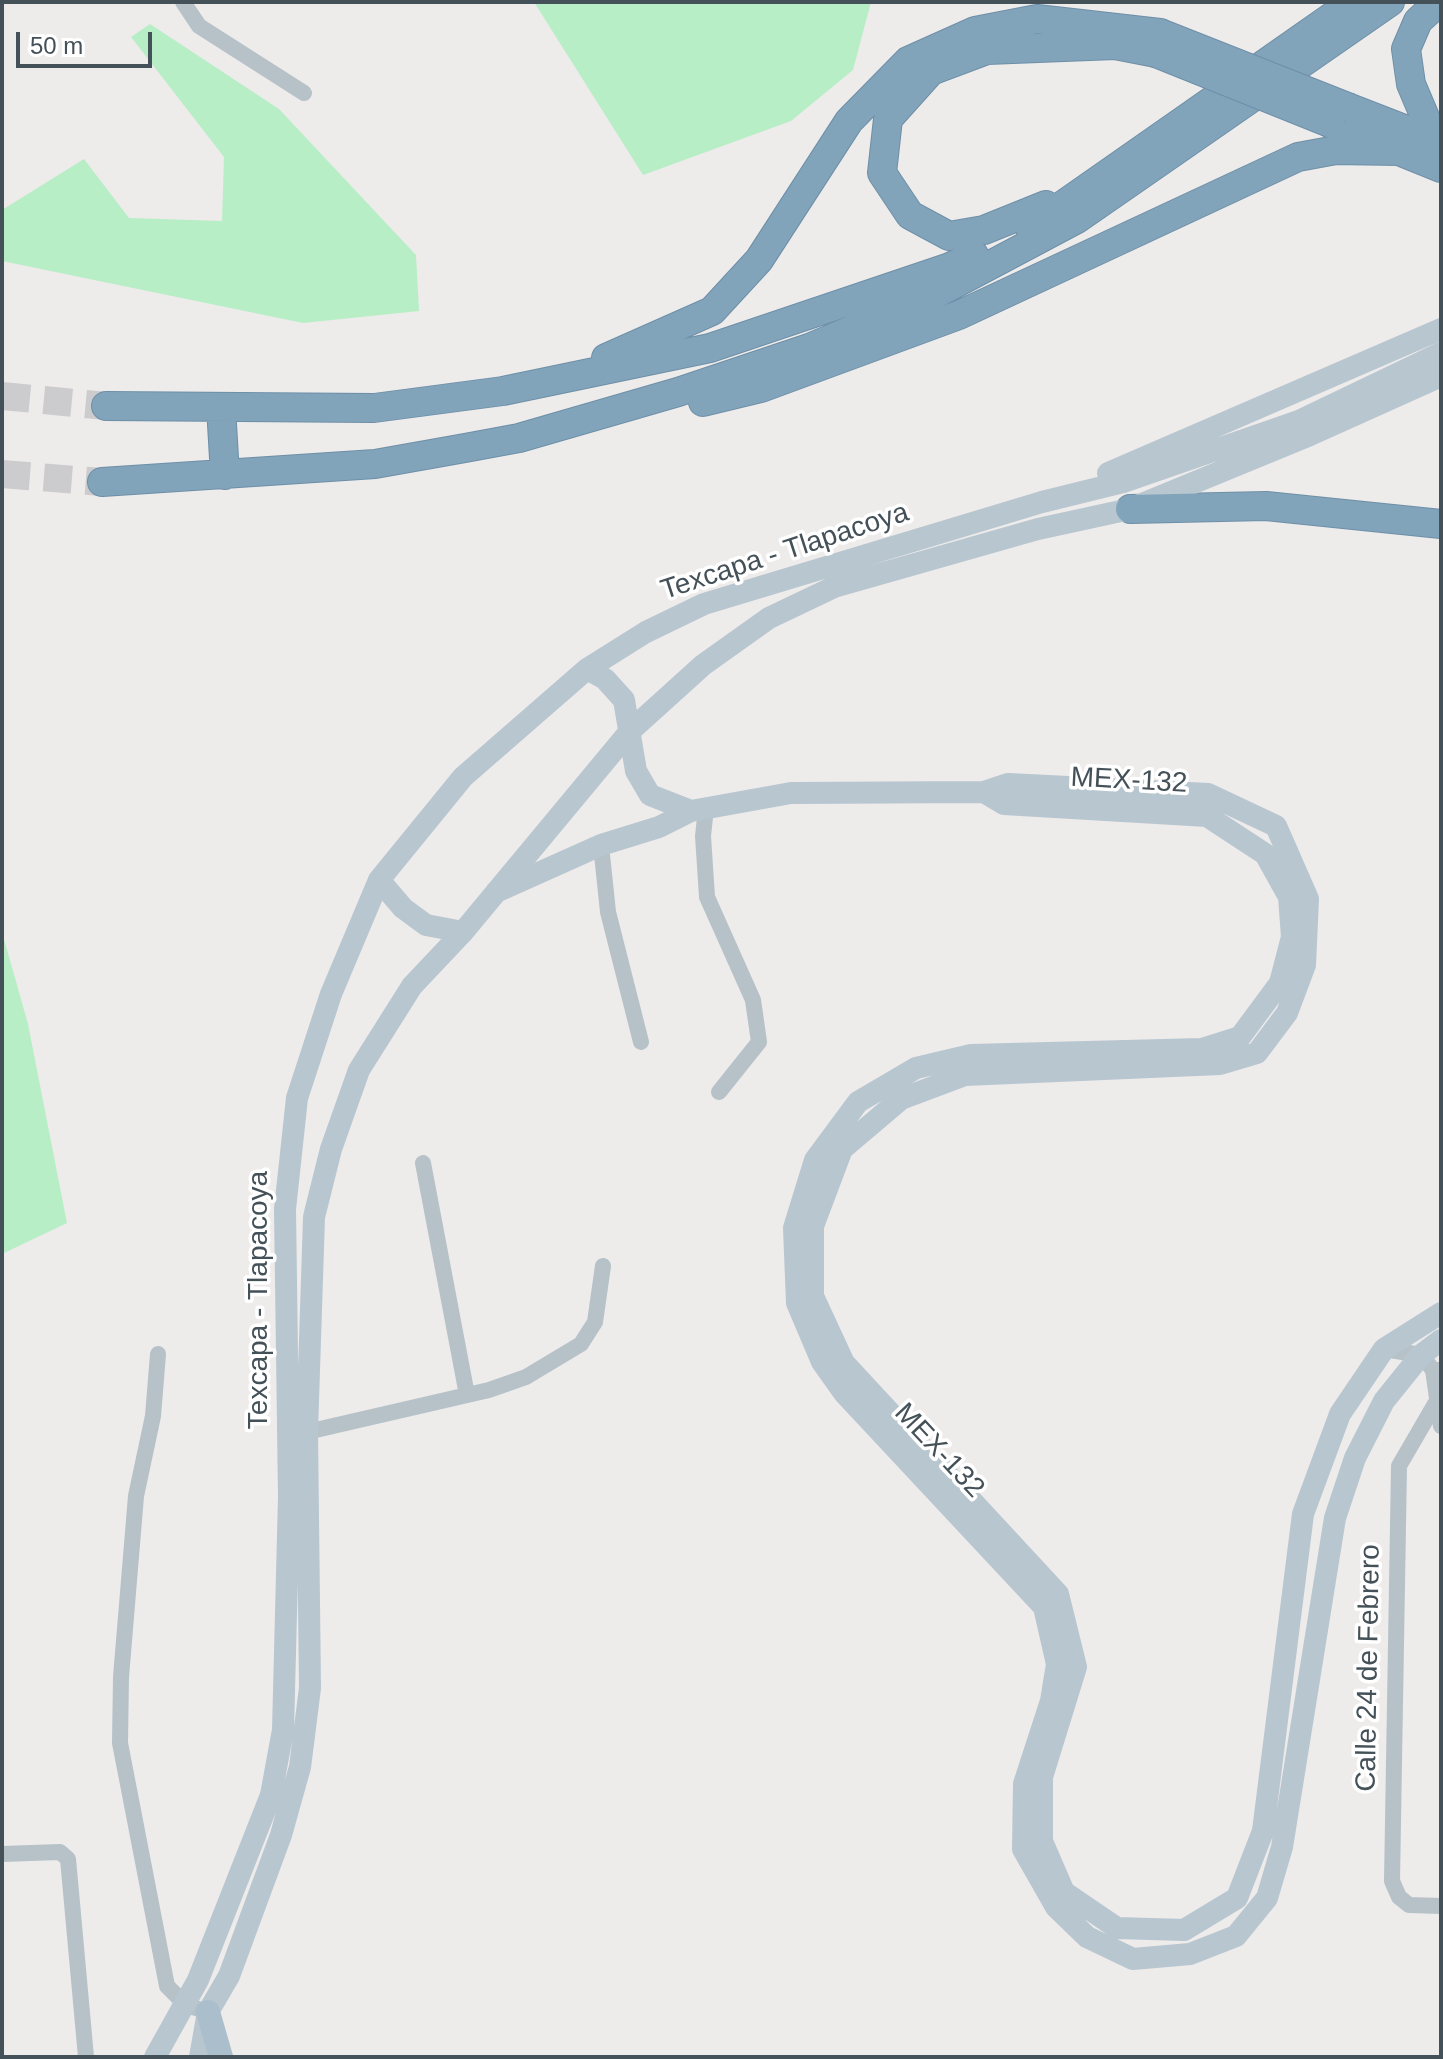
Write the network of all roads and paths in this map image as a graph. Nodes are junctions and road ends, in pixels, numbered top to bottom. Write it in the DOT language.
graph roads {
  1 [pos="183,2"];
  2 [pos="1353,2"];
  3 [pos="1390,2"];
  4 [pos="1439,2"];
  5 [pos="1158,43"];
  6 [pos="304,93"];
  7 [pos="1340,116"];
  8 [pos="1399,151"];
  9 [pos="1439,151"];
  10 [pos="1080,192"];
  11 [pos="1441,329"];
  12 [pos="1441,353"];
  13 [pos="1441,376"];
  14 [pos="551,382"];
  15 [pos="106,406"];
  16 [pos="221,407"];
  17 [pos="519,438"];
  18 [pos="225,475"];
  19 [pos="102,482"];
  20 [pos="1042,502"];
  21 [pos="1130,509"];
  22 [pos="1441,524"];
  23 [pos="587,669"];
  24 [pos="630,731"];
  25 [pos="984,792"];
  26 [pos="699,810"];
  27 [pos="601,845"];
  28 [pos="379,880"];
  29 [pos="496,892"];
  30 [pos="463,932"];
  31 [pos="641,1042"];
  32 [pos="719,1092"];
  33 [pos="423,1163"];
  34 [pos="603,1266"];
  35 [pos="1441,1313"];
  36 [pos="1441,1340"];
  37 [pos="1384,1349"];
  38 [pos="158,1354"];
  39 [pos="1431,1365"];
  40 [pos="467,1395"];
  41 [pos="1435,1404"];
  42 [pos="1441,1426"];
  43 [pos="307,1432"];
  44 [pos="2,1854"];
  45 [pos="1441,1906"];
  46 [pos="197,2008"];
  47 [pos="86,2057"];
  48 [pos="155,2057"];
  49 [pos="200,2057"];
  50 [pos="221,2057"];
  1 -- 6 [label="street"];
  2 -- 10 [label="highway"];
  3 -- 17 [label="highway"];
  4 -- 9 [label="highway"];
  5 -- 7 [label="highway, bridge"];
  5 -- 10 [label="highway"];
  5 -- 14 [label="highway"];
  7 -- 8 [label="highway"];
  7 -- 9 [label="highway"];
  8 -- 9 [label="highway"];
  8 -- 17 [label="highway"];
  10 -- 14 [label="highway"];
  11 -- 20 [label="main road"];
  12 -- 20 [label="main road, Texcapa - Tlapacoya"];
  13 -- 21 [label="main road, Texcapa - Tlapacoya"];
  14 -- 16 [label="highway"];
  15 -- 16 [label="highway"];
  16 -- 18 [label="highway"];
  17 -- 18 [label="highway"];
  18 -- 19 [label="highway"];
  20 -- 23 [label="main road, Texcapa - Tlapacoya"];
  21 -- 22 [label="highway"];
  21 -- 24 [label="main road, Texcapa - Tlapacoya"];
  23 -- 24 [label="main road"];
  23 -- 28 [label="main road, Texcapa - Tlapacoya"];
  24 -- 26 [label="main road"];
  24 -- 29 [label="main road, Texcapa - Tlapacoya"];
  25 -- 26 [label="main road, MEX-132"];
  25 -- 37 [label="main road, MEX-132"];
  25 -- 39 [label="main road, MEX-132"];
  26 -- 27 [label="main road, MEX-132"];
  26 -- 32 [label="street"];
  27 -- 29 [label="main road, MEX-132"];
  27 -- 31 [label="street"];
  28 -- 30 [label="main road"];
  28 -- 46 [label="main road, Texcapa - Tlapacoya"];
  29 -- 30 [label="main road, Texcapa - Tlapacoya"];
  30 -- 43 [label="main road, Texcapa - Tlapacoya"];
  33 -- 40 [label="street"];
  34 -- 40 [label="street"];
  35 -- 37 [label="main road"];
  36 -- 39 [label="main road, MEX-132"];
  37 -- 39 [label="street"];
  38 -- 46 [label="street"];
  39 -- 41 [label="street"];
  40 -- 43 [label="street"];
  41 -- 42 [label="street"];
  41 -- 45 [label="street, Calle 24 de Febrero"];
  43 -- 46 [label="main road, Texcapa - Tlapacoya"];
  44 -- 47 [label="street"];
  46 -- 48 [label="main road, Texcapa - Tlapacoya"];
  46 -- 49 [label="main road, Texcapa - Tlapacoya"];
  46 -- 50 [label="main road"];
}
